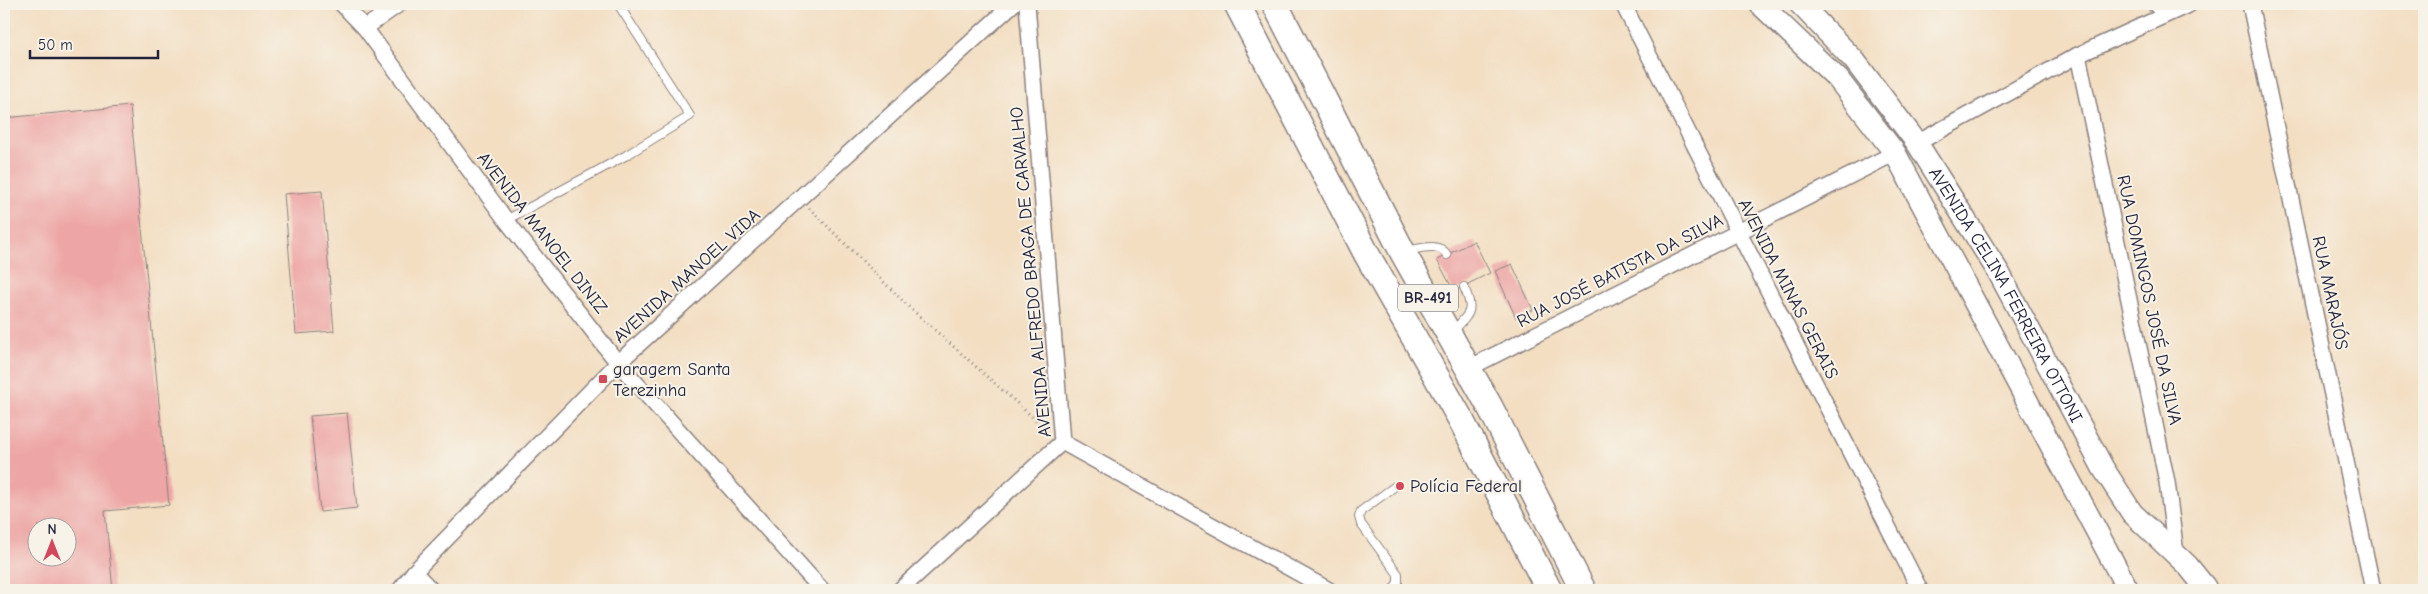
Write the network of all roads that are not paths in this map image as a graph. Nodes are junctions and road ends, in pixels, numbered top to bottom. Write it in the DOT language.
graph roads {
  1 [pos="342,4"];
  2 [pos="399,4"];
  3 [pos="618,4"];
  4 [pos="1013,4"];
  5 [pos="1027,4"];
  6 [pos="1237,4"];
  7 [pos="1275,4"];
  8 [pos="1623,4"];
  9 [pos="1760,4"];
  10 [pos="1800,4"];
  11 [pos="2155,4"];
  12 [pos="2190,4"];
  13 [pos="2250,4"];
  14 [pos="2166,14"];
  15 [pos="366,28"];
  16 [pos="2078,55"];
  17 [pos="1917,143"];
  18 [pos="1895,153"];
  19 [pos="506,220"];
  20 [pos="1738,232"];
  21 [pos="1402,251"];
  22 [pos="1447,255"];
  23 [pos="1464,287"];
  24 [pos="1449,336"];
  25 [pos="618,362"];
  26 [pos="1469,368"];
  27 [pos="1062,442"];
  28 [pos="1394,487"];
  29 [pos="2176,554"];
  30 [pos="414,572"];
  31 [pos="2204,589"];
  32 [pos="400,590"];
  33 [pos="431,590"];
  34 [pos="822,590"];
  35 [pos="900,590"];
  36 [pos="1329,590"];
  37 [pos="1393,590"];
  38 [pos="1549,590"];
  39 [pos="1583,590"];
  40 [pos="1920,590"];
  41 [pos="2128,590"];
  42 [pos="2373,590"];
  1 -- 15 [label="street, AVENIDA MANOEL DINIZ"];
  2 -- 15 [label="street"];
  3 -- 19 [label="lane"];
  4 -- 25 [label="street, AVENIDA MANOEL VIDA"];
  5 -- 27 [label="street, AVENIDA ALFREDO BRAGA DE CARVALHO"];
  6 -- 38 [label="highway, BR-491"];
  7 -- 21 [label="highway, BR-491"];
  8 -- 20 [label="street, AVENIDA MINAS GERAIS"];
  9 -- 18 [label="main road, AVENIDA CELINA FERREIRA OTTONI"];
  10 -- 17 [label="main road, AVENIDA CELINA FERREIRA OTTONI"];
  11 -- 14 [label="street"];
  12 -- 14 [label="street"];
  13 -- 42 [label="street, RUA MARAJÓS"];
  14 -- 16 [label="street"];
  15 -- 19 [label="street, AVENIDA MANOEL DINIZ"];
  16 -- 17 [label="street"];
  16 -- 29 [label="street, RUA DOMINGOS JOSÉ DA SILVA"];
  17 -- 29 [label="main road, AVENIDA CELINA FERREIRA OTTONI"];
  18 -- 20 [label="street, RUA JOSÉ BATISTA DA SILVA"];
  18 -- 41 [label="main road, AVENIDA CELINA FERREIRA OTTONI"];
  19 -- 25 [label="street, AVENIDA MANOEL DINIZ"];
  20 -- 26 [label="street, RUA JOSÉ BATISTA DA SILVA"];
  20 -- 40 [label="street, AVENIDA MINAS GERAIS"];
  21 -- 22 [label="lane"];
  21 -- 24 [label="highway, BR-491"];
  23 -- 24 [label="lane"];
  24 -- 26 [label="highway, BR-491"];
  25 -- 30 [label="street, AVENIDA MANOEL VIDA"];
  25 -- 34 [label="street, AVENIDA MANOEL DINIZ"];
  26 -- 39 [label="highway, BR-491"];
  27 -- 35 [label="street"];
  27 -- 36 [label="street, AVENIDA ALFREDO BRAGA DE CARVALHO"];
  28 -- 37 [label="lane"];
  29 -- 31 [label="main road, AVENIDA CELINA FERREIRA OTTONI"];
  30 -- 32 [label="street, AVENIDA MANOEL VIDA"];
  30 -- 33 [label="street"];
}
